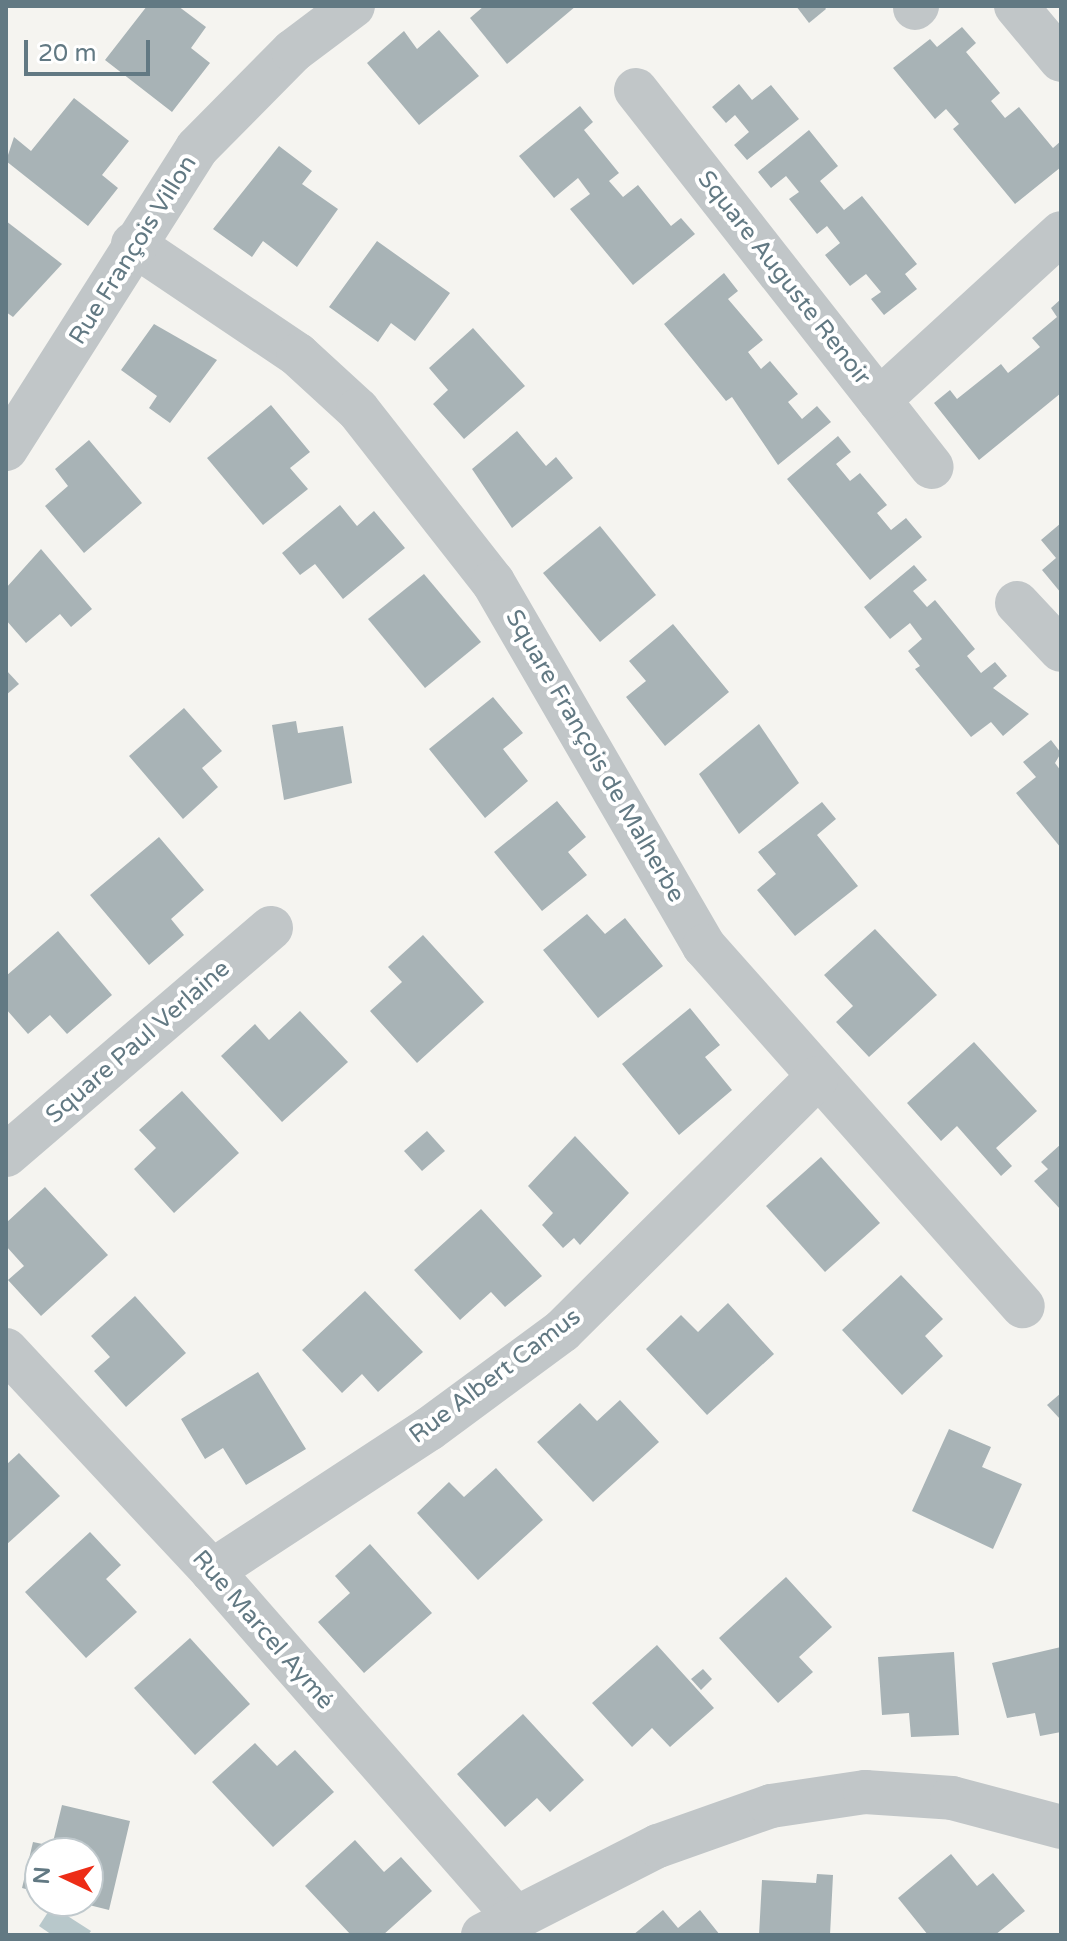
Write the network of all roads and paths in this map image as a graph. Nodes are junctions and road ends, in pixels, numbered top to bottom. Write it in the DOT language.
graph roads {
  1 [pos="353,6"];
  2 [pos="1016,6"];
  3 [pos="1061,60"];
  4 [pos="636,90"];
  5 [pos="1061,233"];
  6 [pos="133,244"];
  7 [pos="879,400"];
  8 [pos="6,449"];
  9 [pos="932,467"];
  10 [pos="1017,603"];
  11 [pos="1061,650"];
  12 [pos="271,928"];
  13 [pos="817,1078"];
  14 [pos="6,1155"];
  15 [pos="1023,1306"];
  16 [pos="6,1350"];
  17 [pos="212,1571"];
  18 [pos="1061,1827"];
  19 [pos="498,1925"];
  1 -- 6 [label="street, Rue François Villon"];
  2 -- 3 [label="street"];
  4 -- 7 [label="street, Square Auguste Renoir"];
  5 -- 7 [label="street"];
  6 -- 8 [label="street, Rue François Villon"];
  6 -- 13 [label="street, Square François de Malherbe"];
  7 -- 9 [label="street, Square Auguste Renoir"];
  10 -- 11 [label="street"];
  12 -- 14 [label="street, Square Paul Verlaine"];
  13 -- 15 [label="street, Square François de Malherbe"];
  13 -- 17 [label="street, Rue Albert Camus"];
  16 -- 17 [label="street, Rue Marcel Aymé"];
  17 -- 19 [label="street, Rue Marcel Aymé"];
  18 -- 19 [label="street"];
}
